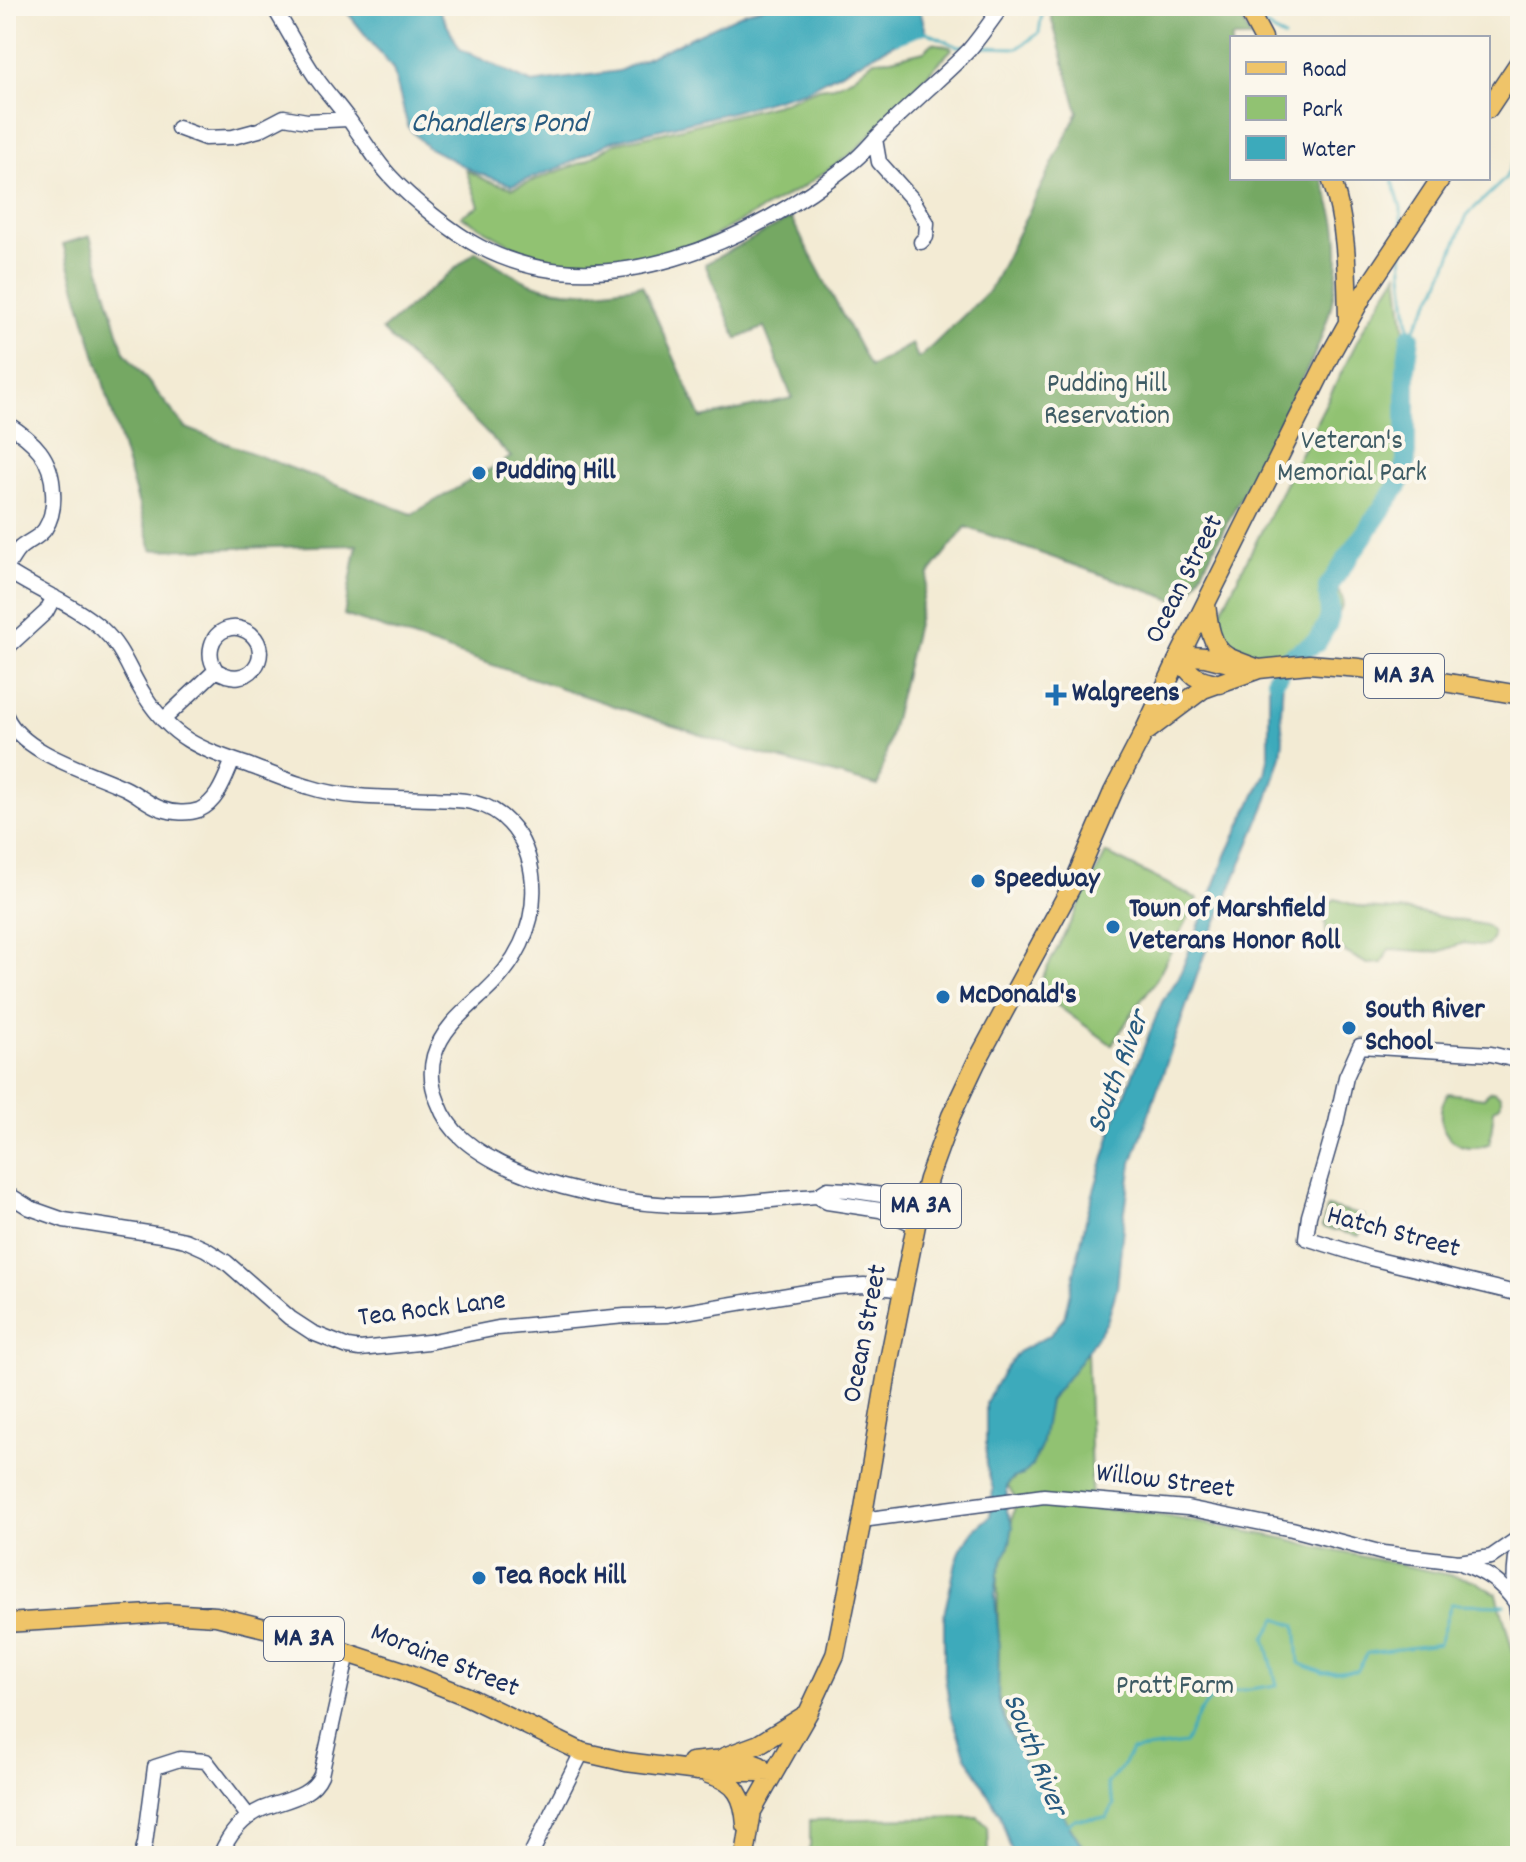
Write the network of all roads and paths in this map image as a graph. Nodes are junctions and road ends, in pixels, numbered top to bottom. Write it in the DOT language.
graph roads {
  1 [pos="273,6"];
  2 [pos="1002,6"];
  3 [pos="1248,10"];
  4 [pos="1262,36"];
  5 [pos="1520,61"];
  6 [pos="1490,106"];
  7 [pos="348,119"];
  8 [pos="178,128"];
  9 [pos="875,139"];
  10 [pos="853,162"];
  11 [pos="879,162"];
  12 [pos="1332,180"];
  13 [pos="1440,180"];
  14 [pos="921,242"];
  15 [pos="1348,321"];
  16 [pos="6,423"];
  17 [pos="6,569"];
  18 [pos="54,597"];
  19 [pos="1206,603"];
  20 [pos="6,653"];
  21 [pos="1180,655"];
  22 [pos="1272,668"];
  23 [pos="216,670"];
  24 [pos="1222,684"];
  25 [pos="1517,689"];
  26 [pos="6,716"];
  27 [pos="163,720"];
  28 [pos="1142,736"];
  29 [pos="233,760"];
  30 [pos="1520,1061"];
  31 [pos="6,1193"];
  32 [pos="817,1196"];
  33 [pos="922,1201"];
  34 [pos="916,1225"];
  35 [pos="903,1290"];
  36 [pos="1520,1294"];
  37 [pos="862,1520"];
  38 [pos="1520,1537"];
  39 [pos="1459,1562"];
  40 [pos="1515,1602"];
  41 [pos="6,1623"];
  42 [pos="1520,1627"];
  43 [pos="348,1653"];
  44 [pos="808,1713"];
  45 [pos="582,1752"];
  46 [pos="722,1758"];
  47 [pos="667,1767"];
  48 [pos="698,1771"];
  49 [pos="774,1772"];
  50 [pos="249,1817"];
  51 [pos="142,1854"];
  52 [pos="745,1854"];
  53 [pos="220,1856"];
  54 [pos="530,1856"];
  1 -- 7 [label="street"];
  2 -- 9 [label="street"];
  3 -- 4 [label="main road"];
  5 -- 6 [label="main road"];
  7 -- 8 [label="street"];
  7 -- 10 [label="street"];
  9 -- 10 [label="street"];
  9 -- 11 [label="street"];
  10 -- 11 [label="street"];
  11 -- 14 [label="street"];
  12 -- 15 [label="main road"];
  13 -- 15 [label="main road, Ocean Street"];
  15 -- 19 [label="main road, Ocean Street"];
  16 -- 17 [label="street"];
  17 -- 18 [label="street"];
  18 -- 20 [label="street"];
  18 -- 27 [label="street"];
  19 -- 21 [label="main road, Ocean Street"];
  19 -- 22 [label="main road"];
  21 -- 22 [label="main road, MA 3A"];
  21 -- 24 [label="main road"];
  21 -- 28 [label="main road, Ocean Street / MA 3A"];
  22 -- 24 [label="main road, MA 3A"];
  22 -- 25 [label="main road, MA 3A"];
  23 -- 27 [label="street"];
  24 -- 28 [label="main road, MA 3A"];
  26 -- 29 [label="street"];
  27 -- 29 [label="street"];
  28 -- 33 [label="main road, Ocean Street / MA 3A"];
  29 -- 32 [label="street"];
  30 -- 36 [label="street, Hatch Street"];
  31 -- 35 [label="street, Tea Rock Lane"];
  32 -- 33 [label="street"];
  32 -- 34 [label="street"];
  33 -- 34 [label="main road, Ocean Street / MA 3A"];
  34 -- 35 [label="main road, Ocean Street / MA 3A"];
  35 -- 37 [label="main road, Ocean Street / MA 3A"];
  37 -- 39 [label="street, Willow Street"];
  37 -- 44 [label="main road, Ocean Street / MA 3A"];
  38 -- 39 [label="street, Willow Street"];
  38 -- 40 [label="street"];
  39 -- 40 [label="street, Willow Street"];
  40 -- 42 [label="street"];
  41 -- 43 [label="main road, Moraine Street / MA 3A"];
  43 -- 45 [label="main road, Moraine Street / MA 3A"];
  43 -- 50 [label="street"];
  44 -- 46 [label="main road, MA 3A"];
  44 -- 49 [label="main road, Ocean Street / MA 3A"];
  45 -- 47 [label="main road, Moraine Street / MA 3A"];
  45 -- 54 [label="street"];
  46 -- 47 [label="main road, Moraine Street / MA 3A"];
  46 -- 49 [label="main road, Moraine Street / MA 3A"];
  47 -- 48 [label="main road, Moraine Street / MA 3A"];
  48 -- 49 [label="main road, Moraine Street / MA 3A"];
  48 -- 52 [label="main road"];
  49 -- 52 [label="main road, Ocean Street"];
  50 -- 51 [label="street"];
  50 -- 53 [label="street"];
}
